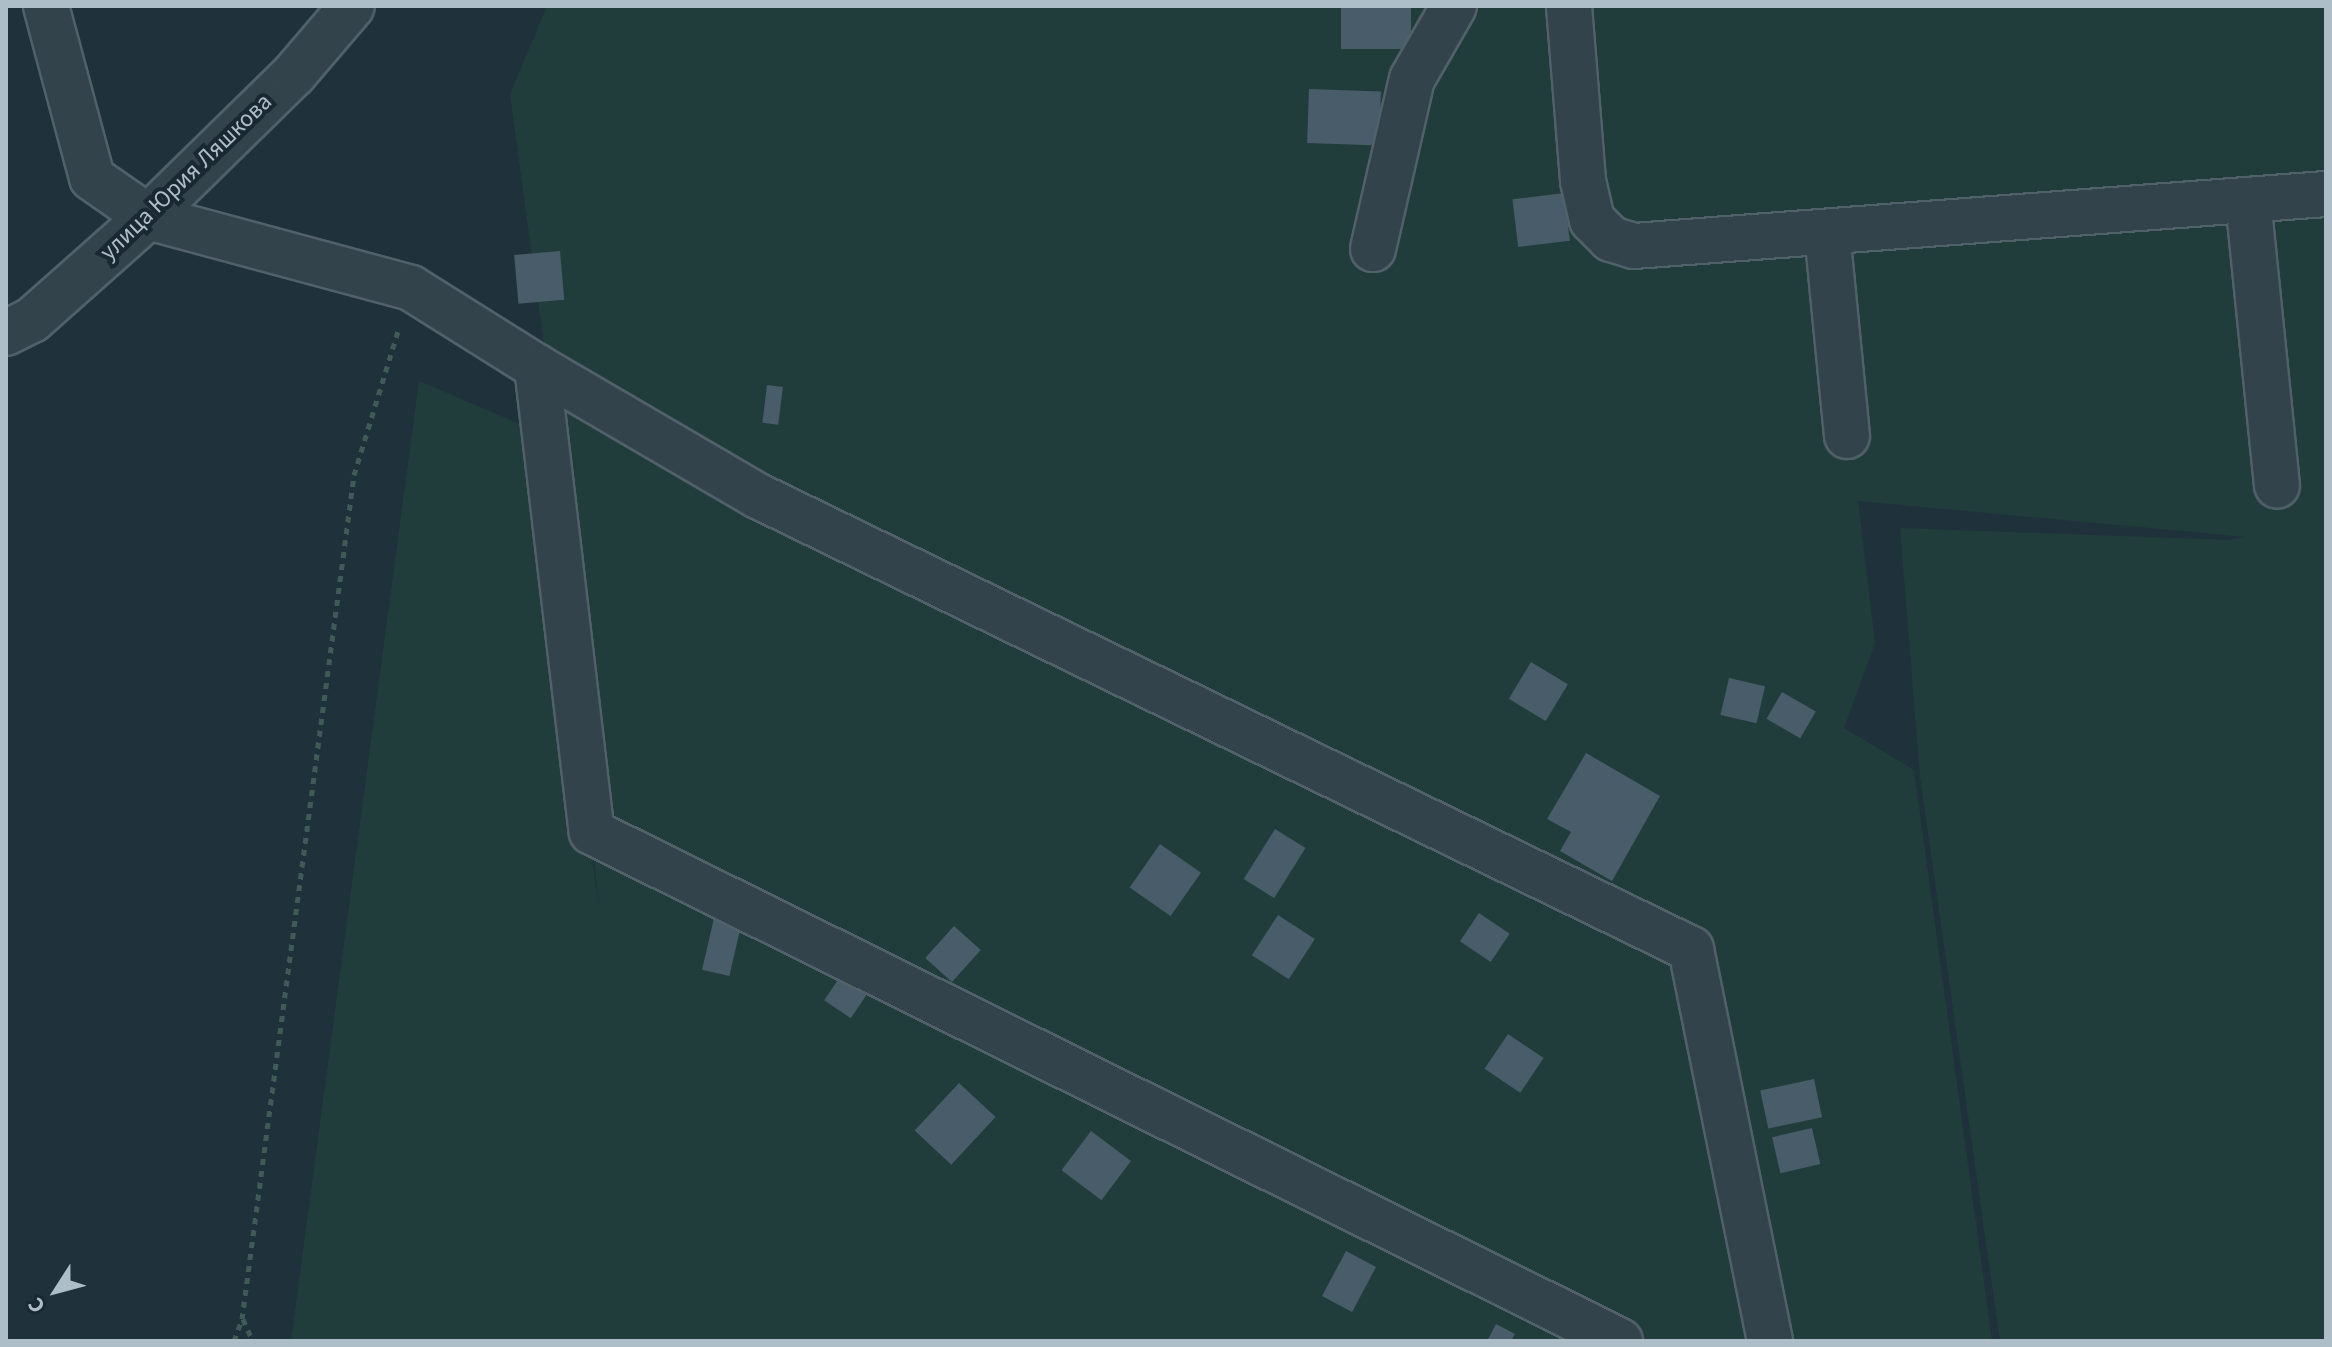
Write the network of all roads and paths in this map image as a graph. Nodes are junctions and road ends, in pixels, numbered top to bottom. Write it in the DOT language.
graph roads {
  1 [pos="46,6"];
  2 [pos="352,6"];
  3 [pos="1454,6"];
  4 [pos="1569,6"];
  5 [pos="2326,194"];
  6 [pos="2248,200"];
  7 [pos="148,217"];
  8 [pos="1827,232"];
  9 [pos="1373,249"];
  10 [pos="411,288"];
  11 [pos="6,333"];
  12 [pos="537,367"];
  13 [pos="1847,436"];
  14 [pos="2277,486"];
  15 [pos="242,1319"];
  16 [pos="234,1341"];
  17 [pos="253,1341"];
  18 [pos="1620,1341"];
  19 [pos="1770,1341"];
  1 -- 7 [label="street"];
  2 -- 7 [label="street, улица Юрия Ляшкова"];
  3 -- 9 [label="street"];
  4 -- 8 [label="street"];
  5 -- 6 [label="street"];
  6 -- 8 [label="street"];
  6 -- 14 [label="street"];
  7 -- 10 [label="street"];
  7 -- 11 [label="street, улица Юрия Ляшкова"];
  8 -- 13 [label="street"];
  10 -- 12 [label="street"];
  10 -- 15 [label="path"];
  12 -- 18 [label="street"];
  12 -- 19 [label="street"];
  15 -- 16 [label="path"];
  15 -- 17 [label="path"];
}
